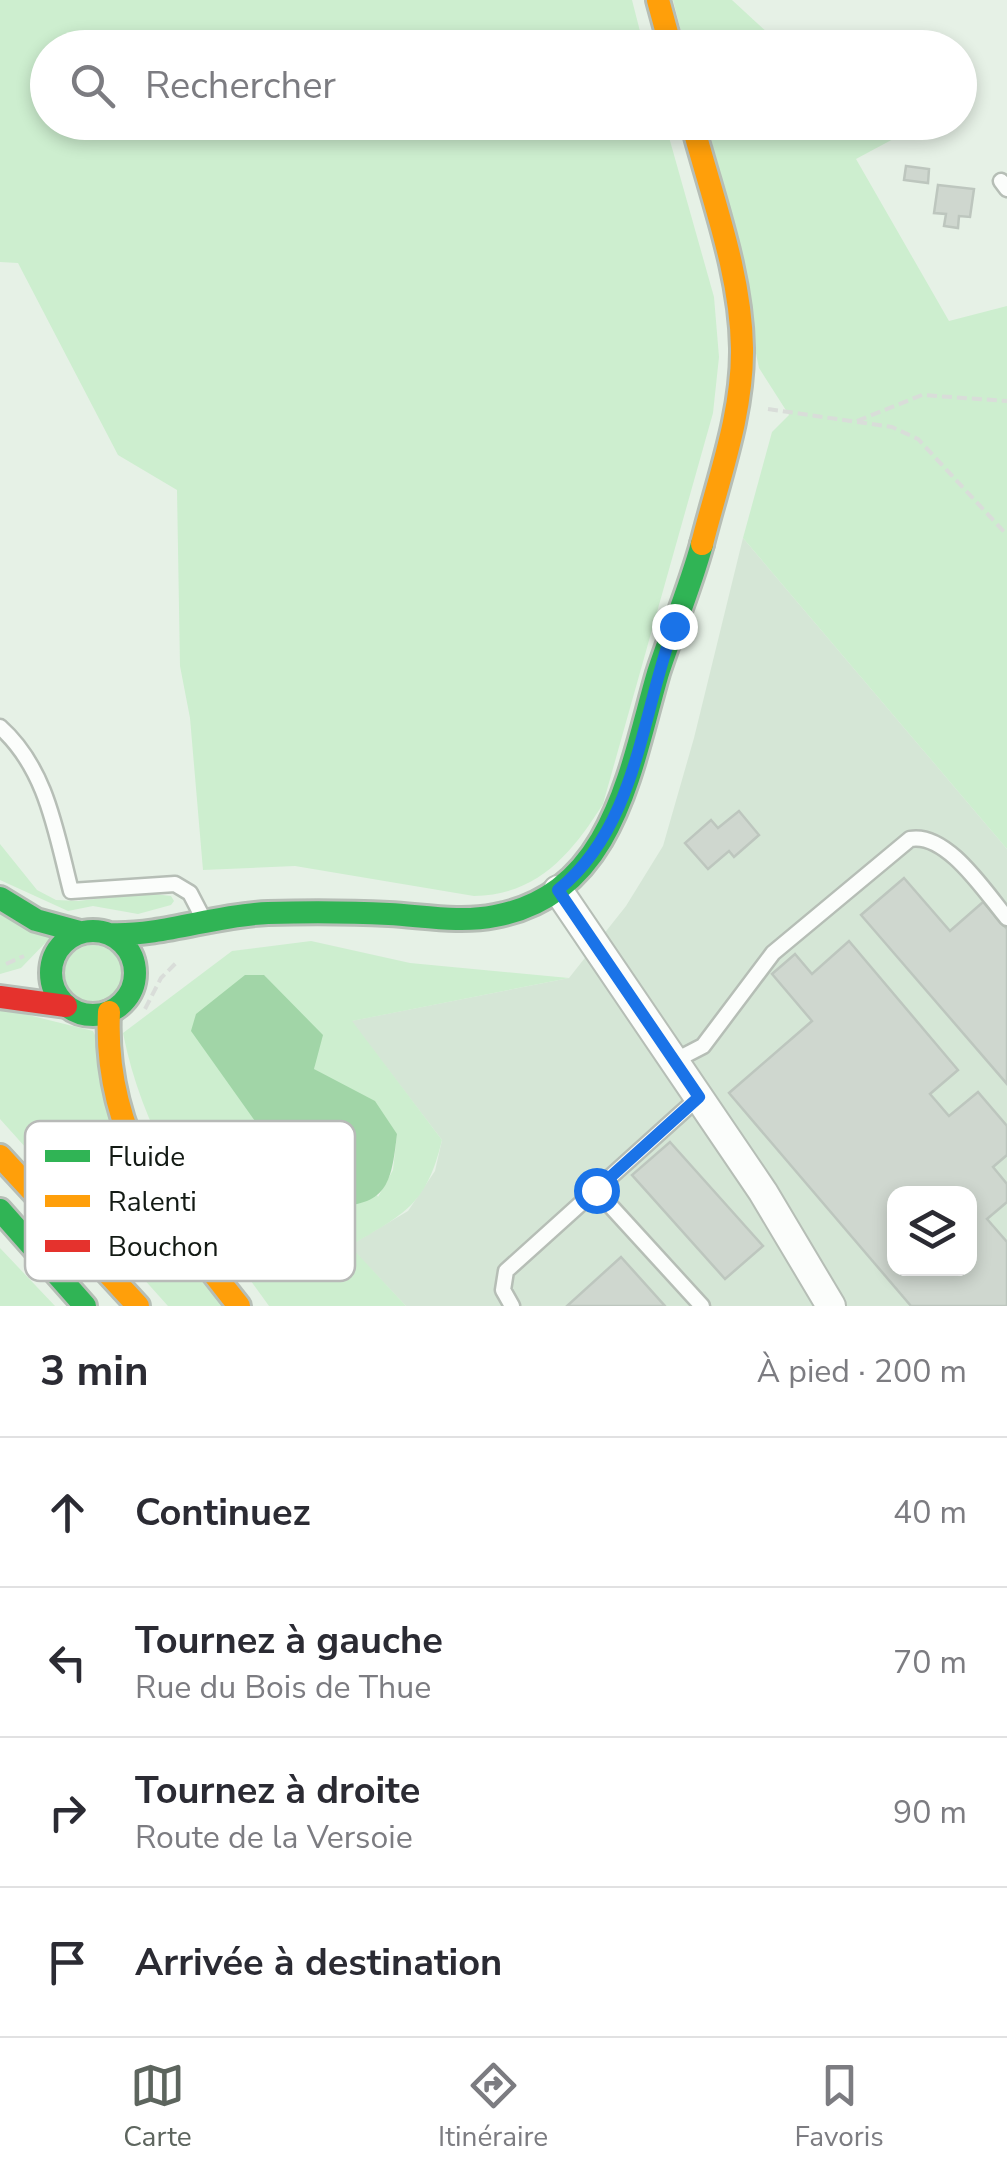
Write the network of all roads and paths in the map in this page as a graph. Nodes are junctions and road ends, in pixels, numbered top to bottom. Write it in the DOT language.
graph roads {
  1 [pos="658,0"];
  2 [pos="666,30"];
  3 [pos="697,140"];
  4 [pos="1007,401"];
  5 [pos="738,405"];
  6 [pos="853,423"];
  7 [pos="1007,536"];
  8 [pos="692,586"];
  9 [pos="681,681"];
  10 [pos="0,727"];
  11 [pos="558,890"];
  12 [pos="0,898"];
  13 [pos="302,914"];
  14 [pos="1007,918"];
  15 [pos="195,924"];
  16 [pos="80,932"];
  17 [pos="110,934"];
  18 [pos="379,936"];
  19 [pos="56,952"];
  20 [pos="181,958"];
  21 [pos="17,978"];
  22 [pos="132,988"];
  23 [pos="0,996"];
  24 [pos="66,1006"];
  25 [pos="109,1012"];
  26 [pos="106,1036"];
  27 [pos="674,1060"];
  28 [pos="699,1097"];
  29 [pos="126,1121"];
  30 [pos="0,1156"];
  31 [pos="25,1183"];
  32 [pos="596,1190"];
  33 [pos="0,1210"];
  34 [pos="25,1238"];
  35 [pos="63,1281"];
  36 [pos="115,1281"];
  37 [pos="219,1281"];
  38 [pos="85,1306"];
  39 [pos="138,1306"];
  40 [pos="238,1306"];
  41 [pos="512,1306"];
  42 [pos="702,1306"];
  43 [pos="830,1306"];
  1 -- 2 [label="main road"];
  3 -- 5 [label="main road"];
  4 -- 6 [label="path"];
  5 -- 6 [label="path"];
  5 -- 8 [label="main road"];
  6 -- 7 [label="path"];
  8 -- 9 [label="main road"];
  8 -- 11 [label="main road"];
  10 -- 15 [label="lane"];
  11 -- 13 [label="main road"];
  11 -- 27 [label="street"];
  12 -- 16 [label="main road"];
  13 -- 15 [label="main road"];
  13 -- 18 [label="main road"];
  14 -- 27 [label="lane"];
  15 -- 17 [label="main road"];
  15 -- 22 [label="main road"];
  16 -- 17 [label="main road"];
  16 -- 19 [label="main road"];
  17 -- 22 [label="main road"];
  19 -- 21 [label="main road"];
  19 -- 24 [label="main road"];
  20 -- 26 [label="path"];
  22 -- 25 [label="main road"];
  23 -- 24 [label="main road"];
  24 -- 25 [label="main road"];
  25 -- 26 [label="main road"];
  26 -- 29 [label="main road"];
  27 -- 28 [label="street"];
  28 -- 32 [label="lane"];
  28 -- 43 [label="street"];
  30 -- 31 [label="main road"];
  32 -- 41 [label="lane"];
  32 -- 42 [label="lane"];
  33 -- 34 [label="main road"];
  35 -- 38 [label="main road"];
  36 -- 39 [label="main road"];
  37 -- 40 [label="main road"];
}
